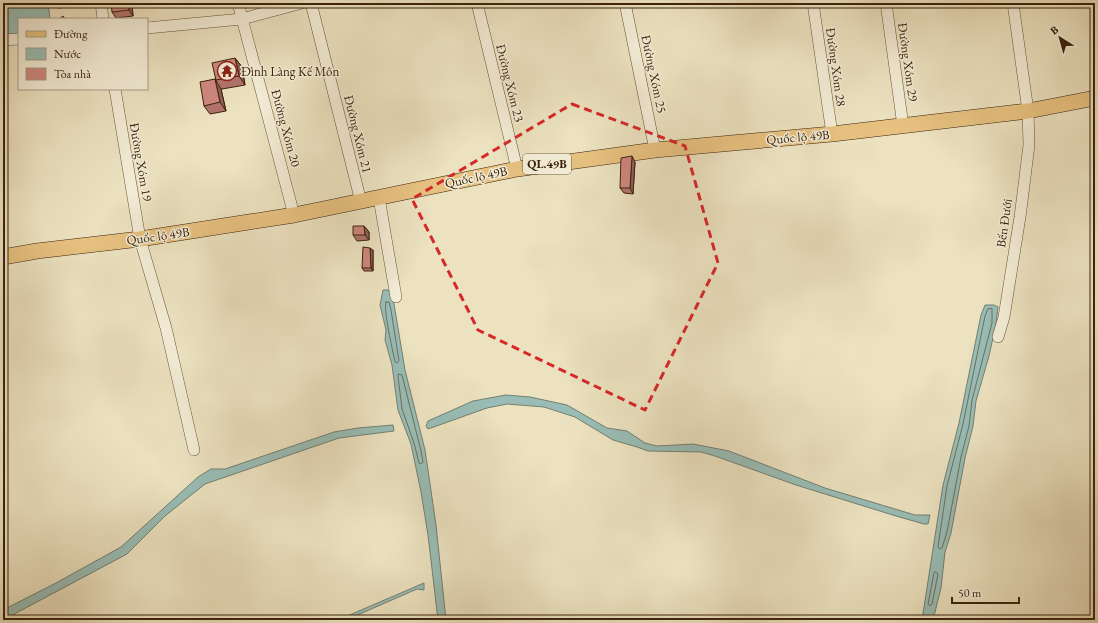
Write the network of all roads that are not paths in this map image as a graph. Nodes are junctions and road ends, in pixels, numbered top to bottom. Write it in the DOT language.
graph roads {
  1 [pos="100,3"];
  2 [pos="238,3"];
  3 [pos="302,3"];
  4 [pos="311,3"];
  5 [pos="477,3"];
  6 [pos="625,3"];
  7 [pos="813,3"];
  8 [pos="886,3"];
  9 [pos="1013,3"];
  10 [pos="103,18"];
  11 [pos="242,19"];
  12 [pos="148,28"];
  13 [pos="18,39"];
  14 [pos="3,40"];
  15 [pos="114,90"];
  16 [pos="1095,98"];
  17 [pos="1028,111"];
  18 [pos="903,126"];
  19 [pos="832,134"];
  20 [pos="655,150"];
  21 [pos="517,169"];
  22 [pos="379,198"];
  23 [pos="361,202"];
  24 [pos="294,215"];
  25 [pos="140,239"];
  26 [pos="3,257"];
  27 [pos="396,297"];
  28 [pos="998,337"];
  29 [pos="194,450"];
  1 -- 10 [label="street"];
  2 -- 11 [label="street, Đường Xóm 20"];
  3 -- 11 [label="street"];
  4 -- 23 [label="street, Đường Xóm 21"];
  5 -- 21 [label="street, Đường Xóm 23"];
  6 -- 20 [label="street, Đường Xóm 25"];
  7 -- 19 [label="street, Đường Xóm 28"];
  8 -- 18 [label="street, Đường Xóm 29"];
  9 -- 17 [label="street, Bến Đưới"];
  11 -- 12 [label="street"];
  11 -- 24 [label="street, Đường Xóm 20"];
  13 -- 14 [label="street"];
  15 -- 25 [label="street, Đường Xóm 19"];
  16 -- 17 [label="main road, Quốc lộ 49B / QL.49B"];
  17 -- 18 [label="main road, Quốc lộ 49B / QL.49B"];
  17 -- 28 [label="street, Bến Đưới"];
  18 -- 19 [label="main road, Quốc lộ 49B / QL.49B"];
  19 -- 20 [label="main road, Quốc lộ 49B / QL.49B"];
  20 -- 21 [label="main road, Quốc lộ 49B / QL.49B"];
  21 -- 22 [label="main road, Quốc lộ 49B / QL.49B"];
  22 -- 23 [label="main road, Quốc lộ 49B / QL.49B"];
  22 -- 27 [label="street"];
  23 -- 24 [label="main road, Quốc lộ 49B / QL.49B"];
  24 -- 25 [label="main road, Quốc lộ 49B / QL.49B"];
  25 -- 26 [label="main road, Quốc lộ 49B / QL.49B"];
  25 -- 29 [label="street, Đường Xóm 19"];
}
